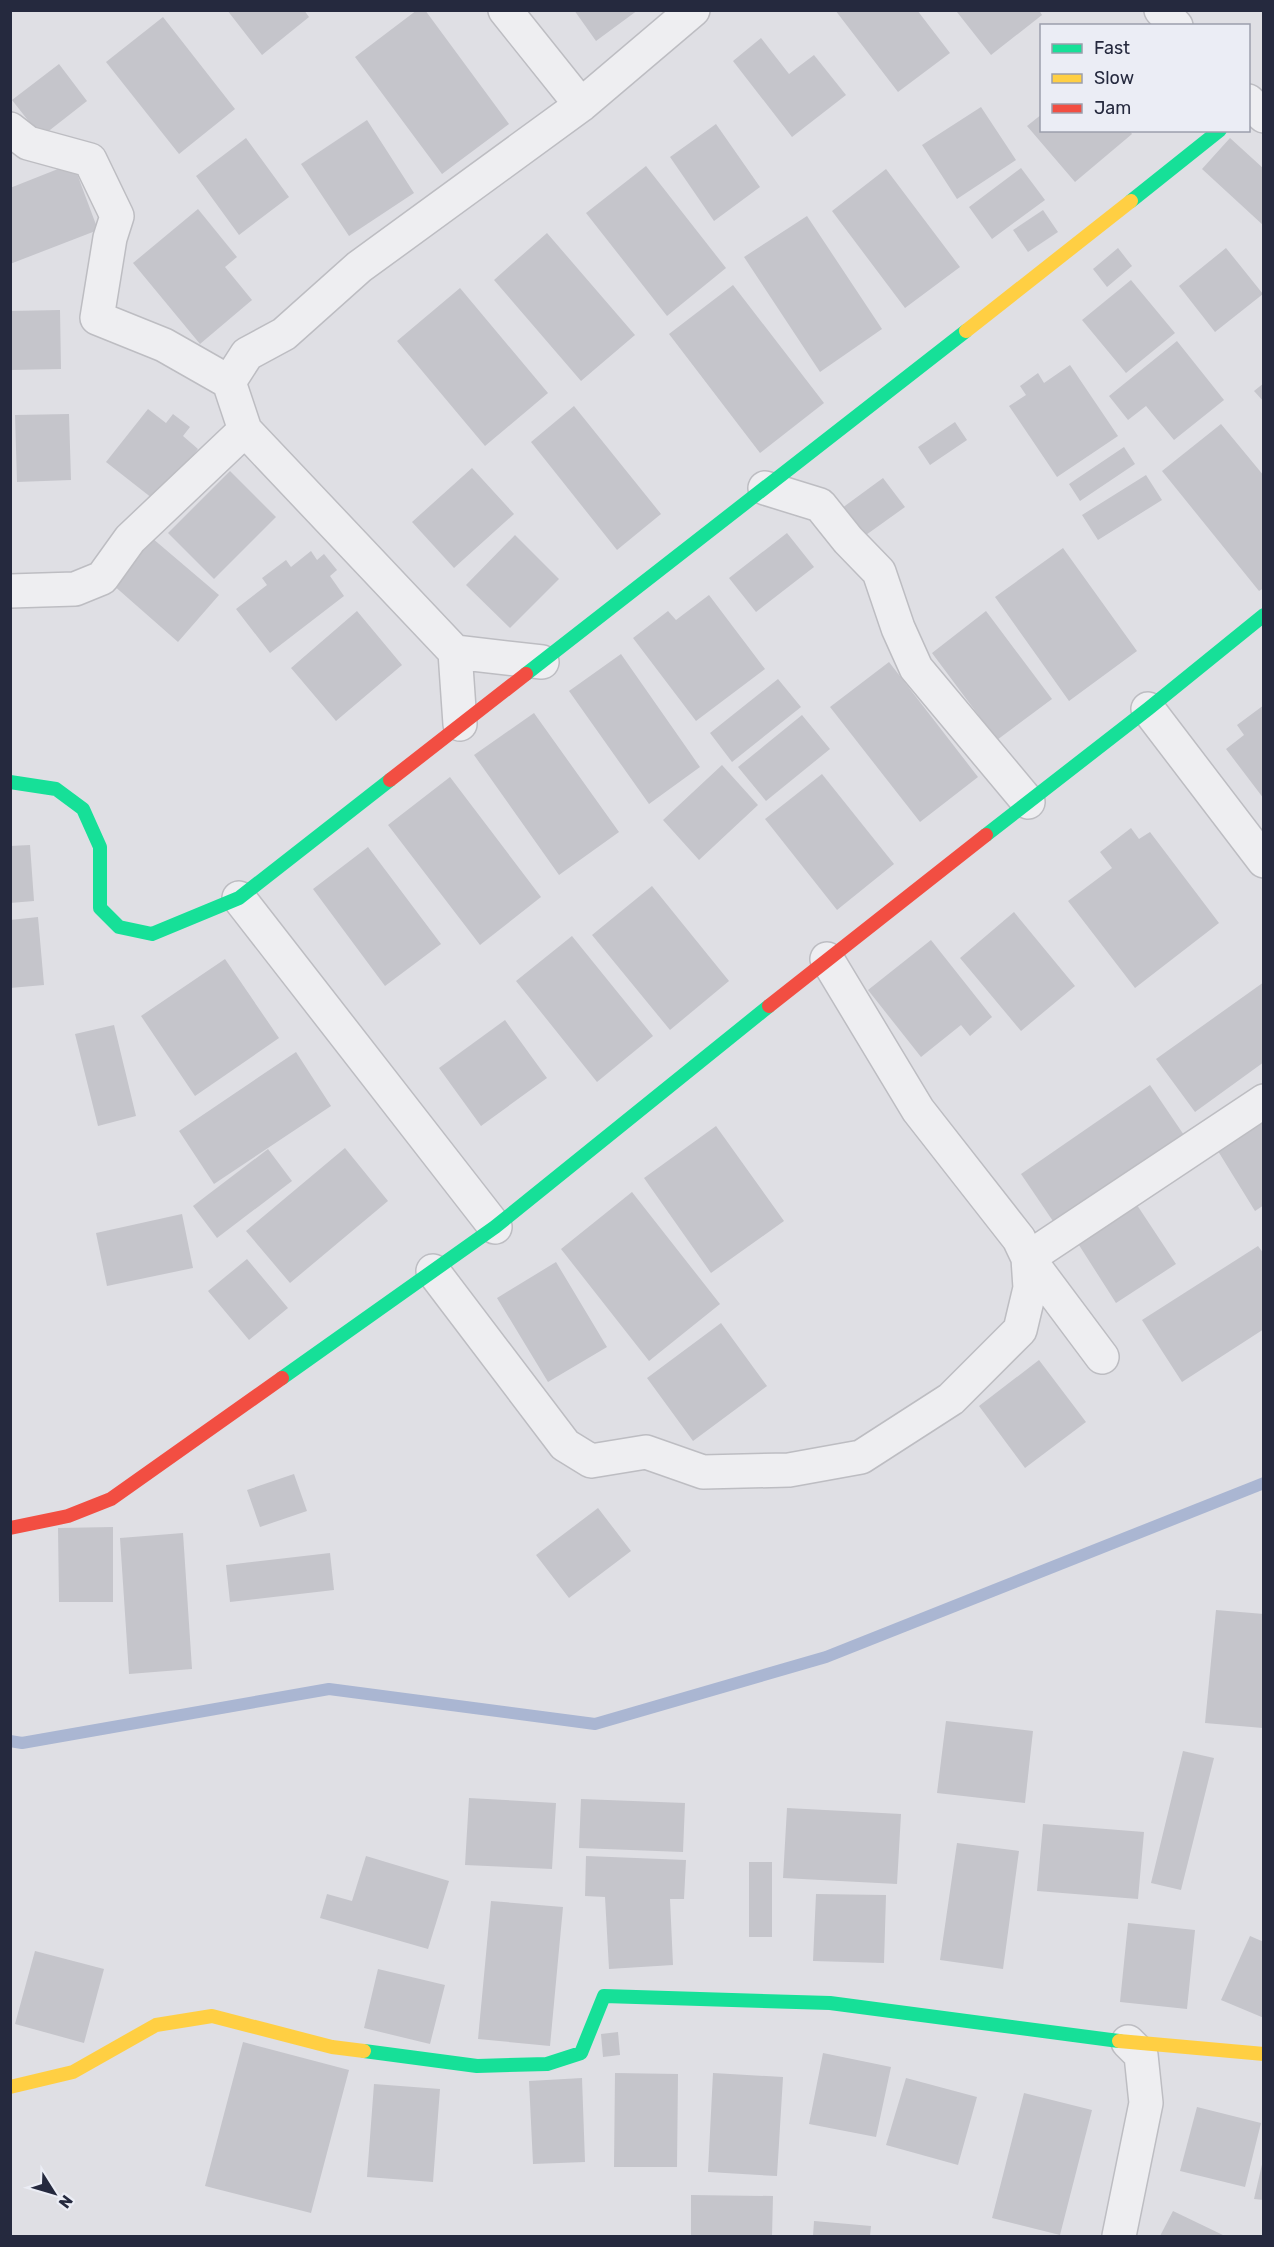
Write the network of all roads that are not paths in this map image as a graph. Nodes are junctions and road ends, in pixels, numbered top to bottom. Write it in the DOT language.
graph roads {
  1 [pos="505,10"];
  2 [pos="693,10"];
  3 [pos="1161,10"];
  4 [pos="1174,24"];
  5 [pos="581,105"];
  6 [pos="1217,132"];
  7 [pos="16,144"];
  8 [pos="229,382"];
  9 [pos="245,430"];
  10 [pos="765,488"];
  11 [pos="10,591"];
  12 [pos="1263,615"];
  13 [pos="455,652"];
  14 [pos="542,662"];
  15 [pos="1148,709"];
  16 [pos="460,724"];
  17 [pos="10,782"];
  18 [pos="1028,802"];
  19 [pos="1263,861"];
  20 [pos="239,898"];
  21 [pos="827,959"];
  22 [pos="1263,1101"];
  23 [pos="495,1227"];
  24 [pos="1028,1258"];
  25 [pos="433,1271"];
  26 [pos="1102,1357"];
  27 [pos="10,1528"];
  28 [pos="1128,2042"];
  29 [pos="1263,2054"];
  30 [pos="10,2088"];
  31 [pos="1119,2236"];
  1 -- 5 [label="street"];
  2 -- 5 [label="street"];
  3 -- 4 [label="street"];
  5 -- 8 [label="street"];
  6 -- 10 [label="street"];
  7 -- 8 [label="street"];
  8 -- 9 [label="street"];
  9 -- 11 [label="street"];
  9 -- 13 [label="street"];
  10 -- 14 [label="street"];
  10 -- 18 [label="street"];
  12 -- 15 [label="street"];
  13 -- 14 [label="street"];
  13 -- 16 [label="street"];
  14 -- 16 [label="street"];
  15 -- 18 [label="street"];
  15 -- 19 [label="street"];
  16 -- 20 [label="street"];
  17 -- 20 [label="street"];
  18 -- 21 [label="street"];
  20 -- 23 [label="street"];
  21 -- 23 [label="street"];
  21 -- 24 [label="street"];
  22 -- 24 [label="street"];
  23 -- 25 [label="street"];
  24 -- 25 [label="street"];
  24 -- 26 [label="street"];
  25 -- 27 [label="street"];
  28 -- 29 [label="street"];
  28 -- 30 [label="street"];
  28 -- 31 [label="street"];
}
